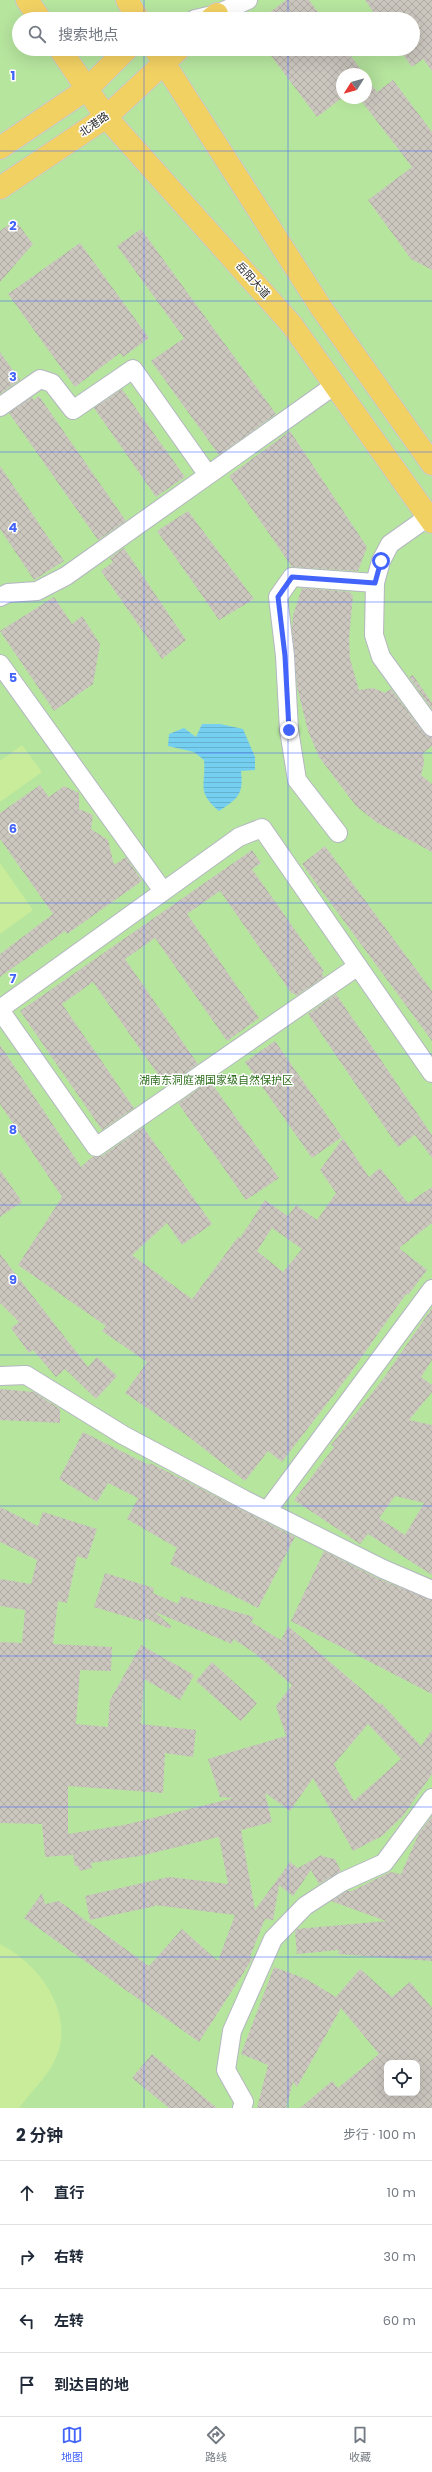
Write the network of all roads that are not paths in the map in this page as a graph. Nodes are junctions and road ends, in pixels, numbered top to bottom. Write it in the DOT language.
graph roads {
  1 [pos="27,0"];
  2 [pos="126,0"];
  3 [pos="248,0"];
  4 [pos="35,12"];
  5 [pos="134,12"];
  6 [pos="222,12"];
  7 [pos="65,56"];
  8 [pos="120,56"];
  9 [pos="164,56"];
  10 [pos="167,56"];
  11 [pos="87,89"];
  12 [pos="106,117"];
  13 [pos="0,148"];
  14 [pos="0,188"];
  15 [pos="335,385"];
  16 [pos="0,407"];
  17 [pos="432,464"];
  18 [pos="208,475"];
  19 [pos="430,520"];
  20 [pos="375,583"];
  21 [pos="0,597"];
  22 [pos="0,664"];
  23 [pos="432,727"];
  24 [pos="338,833"];
  25 [pos="163,892"];
  26 [pos="358,966"];
  27 [pos="0,1009"];
  28 [pos="432,1073"];
  29 [pos="432,1289"];
  30 [pos="0,1376"];
  31 [pos="267,1511"];
  32 [pos="432,1590"];
  33 [pos="432,1798"];
  34 [pos="242,2108"];
  1 -- 4 [label="main road"];
  2 -- 5 [label="main road"];
  3 -- 6 [label="street"];
  7 -- 11 [label="main road, 岳阳大道"];
  8 -- 11 [label="main road"];
  9 -- 12 [label="main road, 北港路"];
  10 -- 17 [label="main road"];
  11 -- 12 [label="main road, 岳阳大道"];
  11 -- 13 [label="main road"];
  12 -- 14 [label="main road, 北港路"];
  12 -- 15 [label="main road, 岳阳大道"];
  15 -- 18 [label="street"];
  15 -- 19 [label="main road, 岳阳大道"];
  16 -- 18 [label="street"];
  18 -- 21 [label="street"];
  19 -- 20 [label="street"];
  20 -- 23 [label="street"];
  20 -- 24 [label="street"];
  22 -- 25 [label="street"];
  25 -- 26 [label="street"];
  25 -- 27 [label="street"];
  26 -- 27 [label="street"];
  26 -- 28 [label="street"];
  29 -- 31 [label="street"];
  30 -- 31 [label="street"];
  31 -- 32 [label="street"];
  33 -- 34 [label="street"];
}
